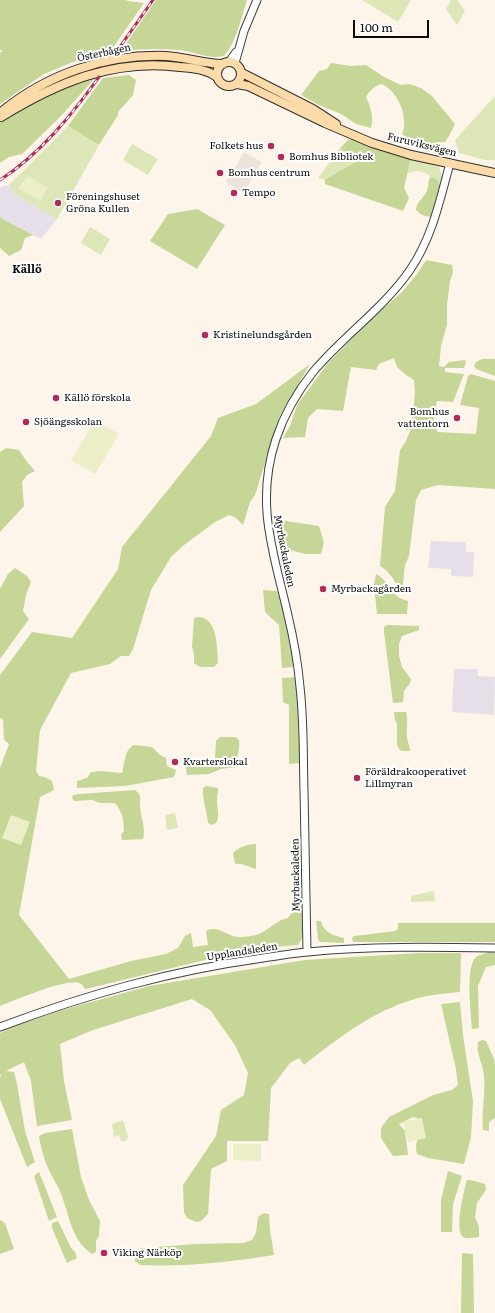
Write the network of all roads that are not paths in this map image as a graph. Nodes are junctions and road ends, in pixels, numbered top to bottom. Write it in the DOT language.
graph roads {
  1 [pos="257,0"];
  2 [pos="229,63"];
  3 [pos="242,73"];
  4 [pos="217,77"];
  5 [pos="237,84"];
  6 [pos="0,113"];
  7 [pos="0,118"];
  8 [pos="346,131"];
  9 [pos="450,163"];
  10 [pos="495,173"];
  11 [pos="495,948"];
  12 [pos="307,952"];
  13 [pos="0,1027"];
  1 -- 2 [label="street"];
  2 -- 3 [label="main road"];
  2 -- 4 [label="main road"];
  2 -- 6 [label="main road, Österbågen"];
  3 -- 5 [label="main road"];
  3 -- 8 [label="main road, Furuviksvägen"];
  4 -- 5 [label="main road"];
  4 -- 7 [label="main road, Österbågen"];
  5 -- 8 [label="main road, Furuviksvägen"];
  8 -- 9 [label="main road, Furuviksvägen"];
  9 -- 10 [label="main road, Furuviksvägen"];
  9 -- 12 [label="street, Myrbackaleden"];
  11 -- 12 [label="street, Upplandsleden"];
  12 -- 13 [label="street, Upplandsleden"];
}
